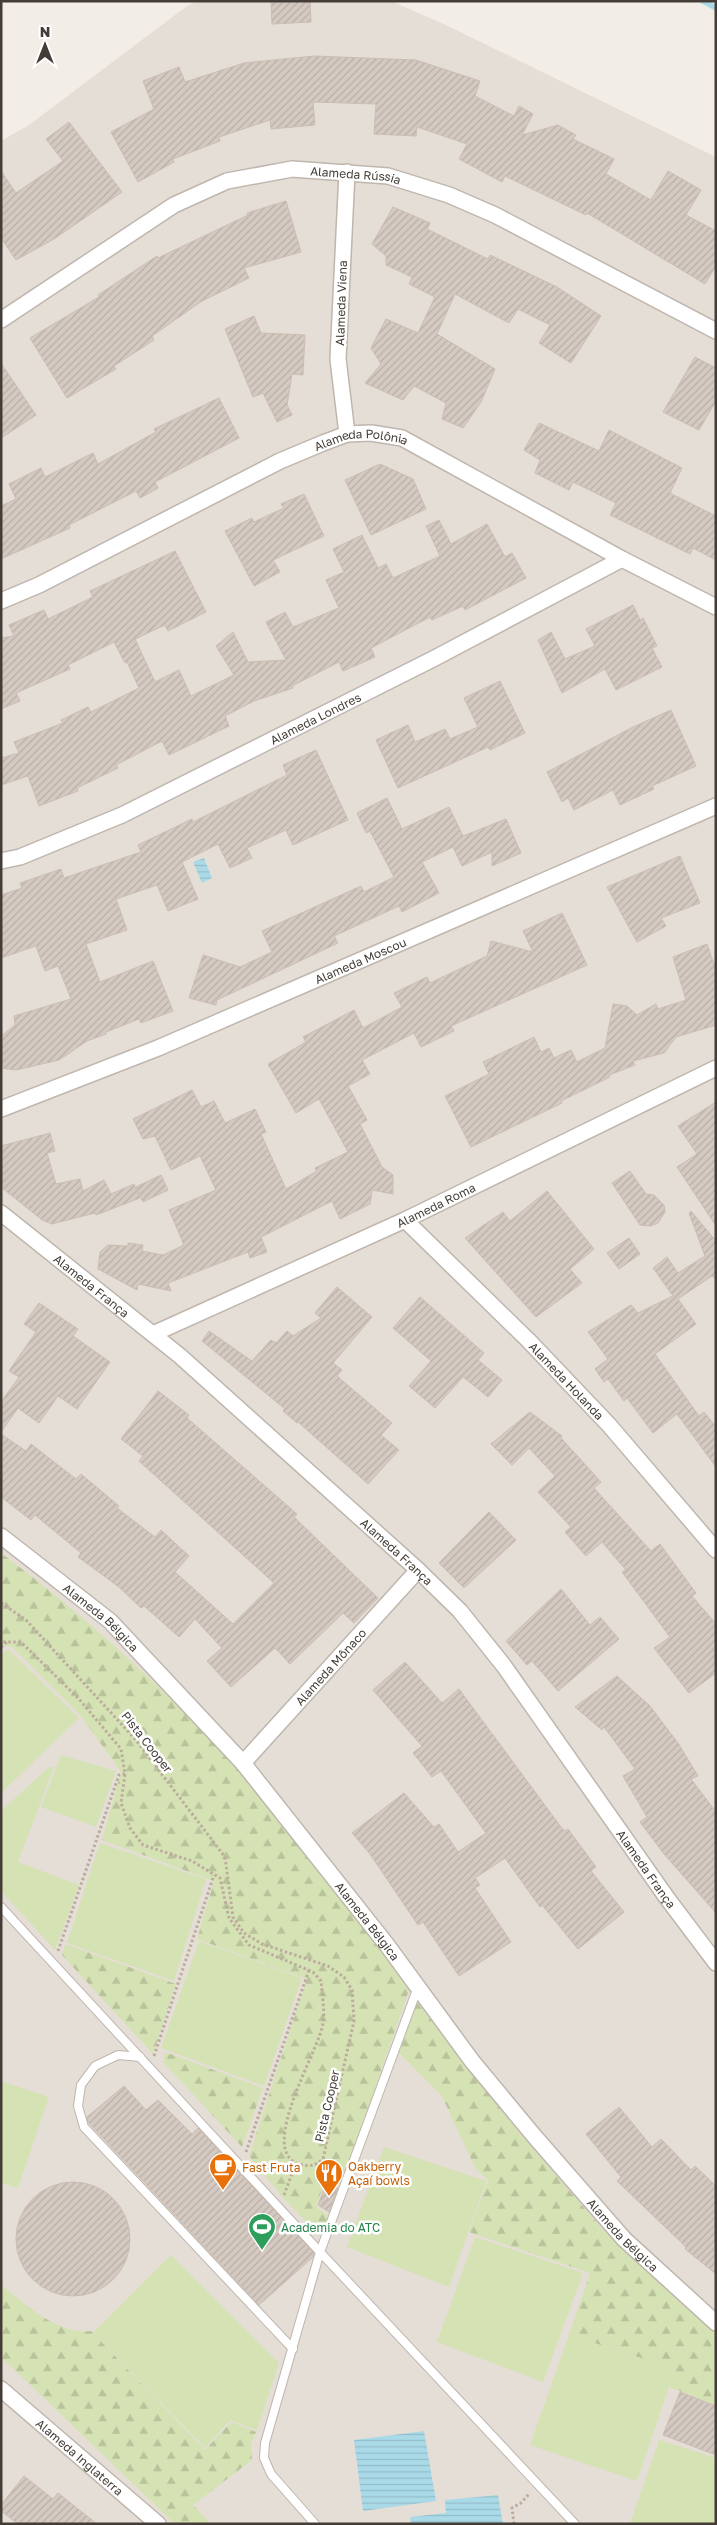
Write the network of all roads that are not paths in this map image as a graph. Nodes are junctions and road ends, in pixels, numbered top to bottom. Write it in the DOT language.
graph roads {
  1 [pos="347,172"];
  2 [pos="1,320"];
  3 [pos="716,331"];
  4 [pos="348,434"];
  5 [pos="622,559"];
  6 [pos="1,601"];
  7 [pos="716,607"];
  8 [pos="716,806"];
  9 [pos="1,861"];
  10 [pos="716,1068"];
  11 [pos="1,1109"];
  12 [pos="1,1213"];
  13 [pos="405,1220"];
  14 [pos="153,1334"];
  15 [pos="1,1536"];
  16 [pos="716,1550"];
  17 [pos="418,1570"];
  18 [pos="243,1763"];
  19 [pos="1,1907"];
  20 [pos="716,1963"];
  21 [pos="418,1987"];
  22 [pos="140,2057"];
  23 [pos="320,2252"];
  24 [pos="716,2323"];
  25 [pos="292,2348"];
  26 [pos="1,2389"];
  27 [pos="158,2524"];
  28 [pos="315,2524"];
  29 [pos="575,2524"];
  1 -- 2 [label="street, Alameda Rússia"];
  1 -- 3 [label="street, Alameda Rússia"];
  1 -- 4 [label="street, Alameda Viena"];
  4 -- 5 [label="street, Alameda Polônia"];
  4 -- 6 [label="street, Alameda Polônia"];
  5 -- 7 [label="street, Alameda Polônia"];
  5 -- 9 [label="street, Alameda Londres"];
  8 -- 11 [label="street, Alameda Moscou"];
  10 -- 13 [label="street, Alameda Roma"];
  12 -- 14 [label="street, Alameda França"];
  13 -- 14 [label="street, Alameda Roma"];
  13 -- 16 [label="street, Alameda Holanda"];
  14 -- 17 [label="street, Alameda França"];
  15 -- 18 [label="street, Alameda Bélgica"];
  17 -- 18 [label="street, Alameda Mônaco"];
  17 -- 20 [label="street, Alameda França"];
  18 -- 21 [label="street, Alameda Bélgica"];
  19 -- 22 [label="lane"];
  21 -- 23 [label="lane"];
  21 -- 24 [label="street, Alameda Bélgica"];
  22 -- 23 [label="lane"];
  22 -- 25 [label="lane"];
  23 -- 25 [label="lane"];
  23 -- 29 [label="lane"];
  25 -- 28 [label="lane"];
  26 -- 27 [label="street, Alameda Inglaterra"];
}
